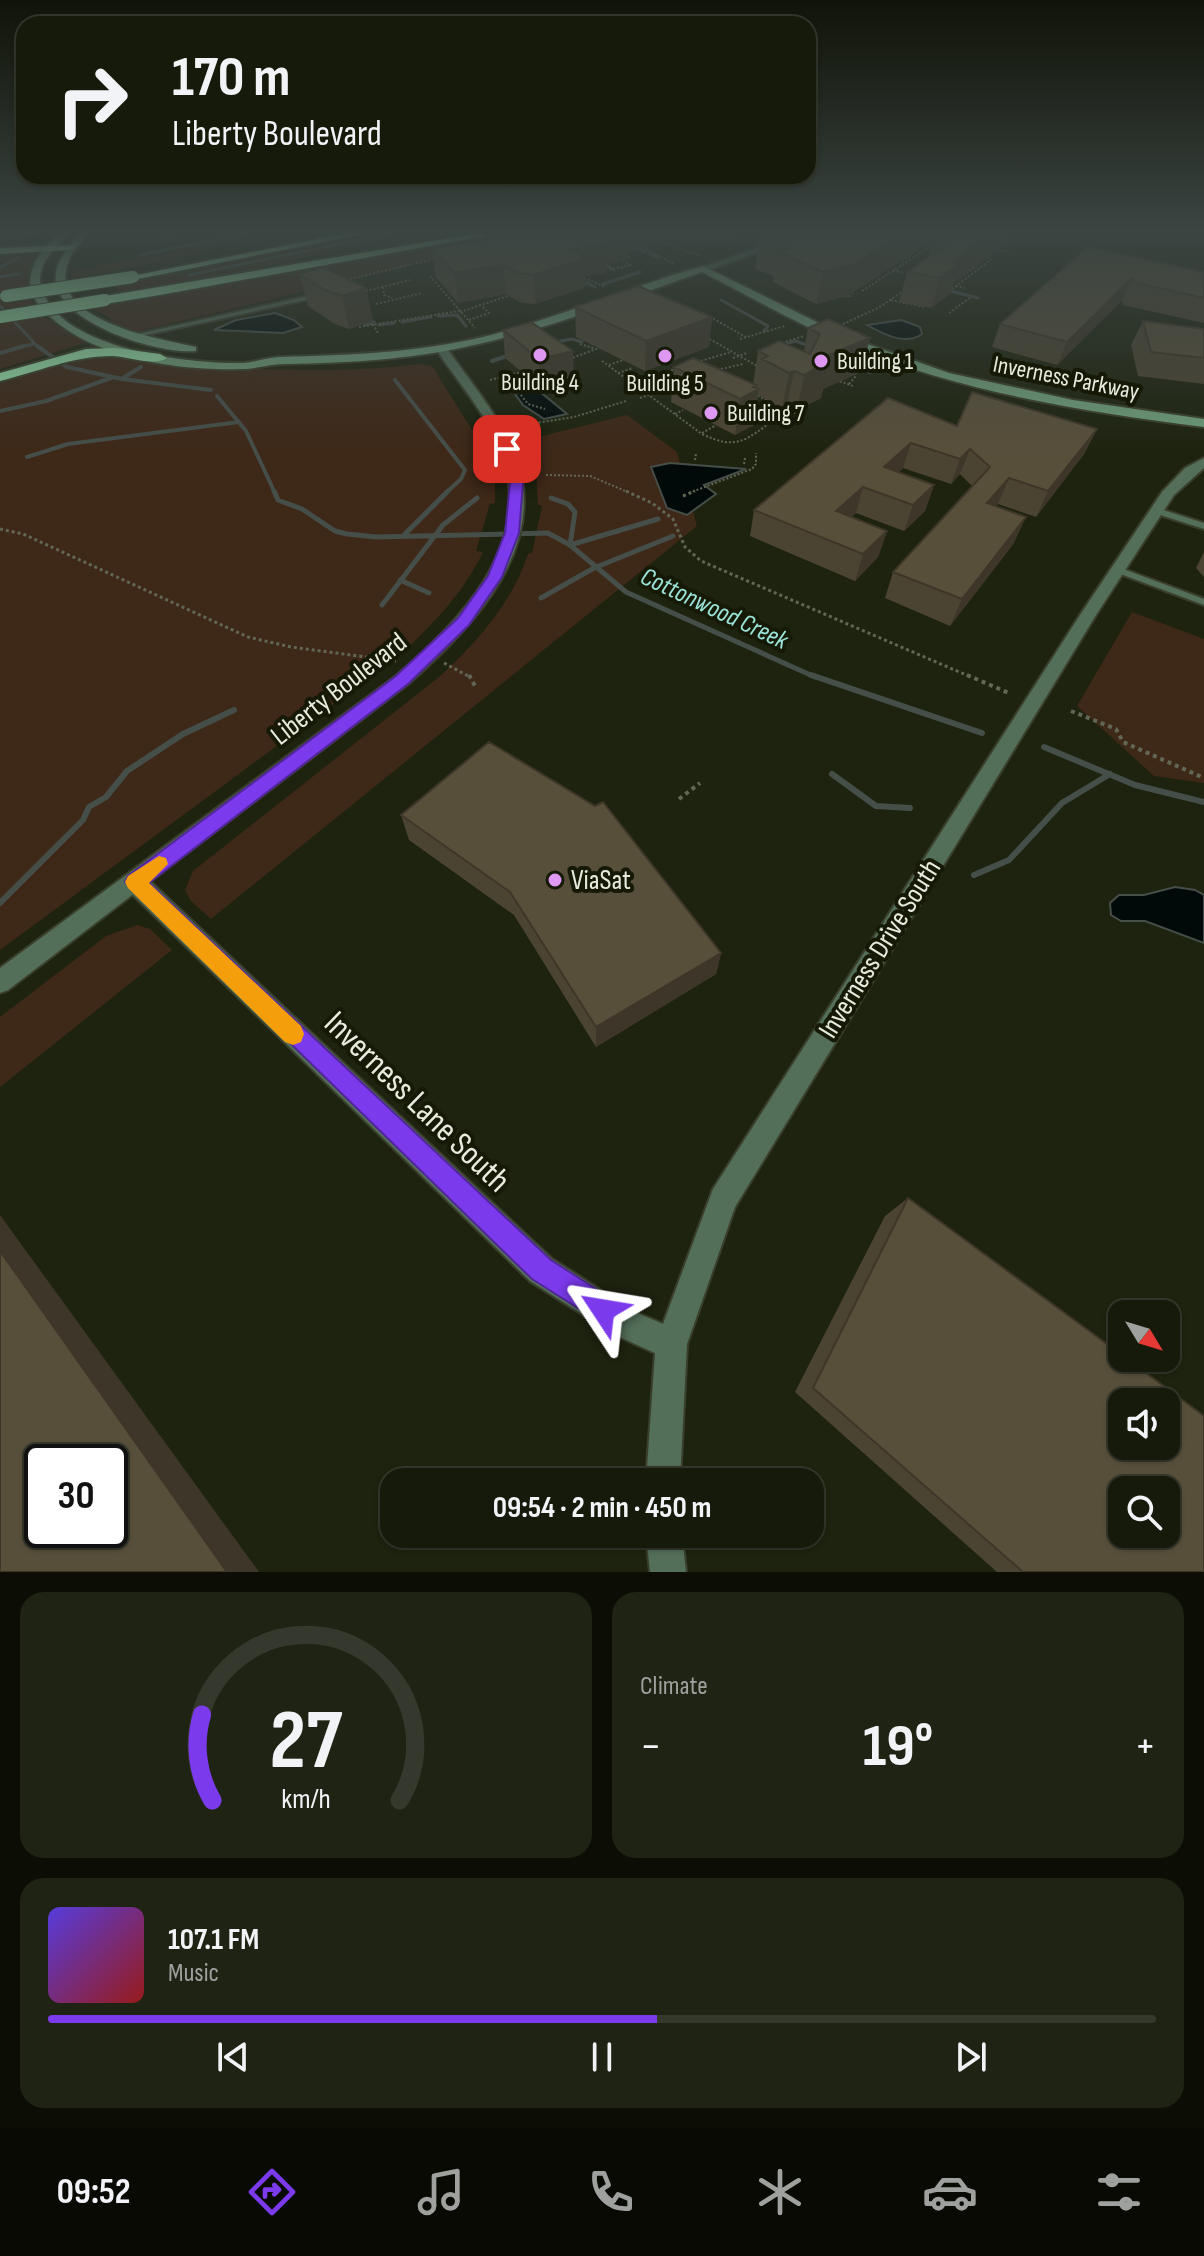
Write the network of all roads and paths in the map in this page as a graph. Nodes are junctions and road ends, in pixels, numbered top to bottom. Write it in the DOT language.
graph roads {
  1 [pos="47,306"];
  2 [pos="66,306"];
  3 [pos="77,306"];
  4 [pos="266,306"];
  5 [pos="456,306"];
  6 [pos="480,306"];
  7 [pos="482,306"];
  8 [pos="591,306"];
  9 [pos="624,306"];
  10 [pos="778,306"];
  11 [pos="878,306"];
  12 [pos="921,306"];
  13 [pos="958,306"];
  14 [pos="924,307"];
  15 [pos="460,311"];
  16 [pos="949,313"];
  17 [pos="400,316"];
  18 [pos="562,316"];
  19 [pos="687,316"];
  20 [pos="0,317"];
  21 [pos="373,319"];
  22 [pos="403,320"];
  23 [pos="468,320"];
  24 [pos="381,323"];
  25 [pos="373,324"];
  26 [pos="787,325"];
  27 [pos="841,325"];
  28 [pos="736,326"];
  29 [pos="359,327"];
  30 [pos="475,328"];
  31 [pos="729,328"];
  32 [pos="733,330"];
  33 [pos="696,332"];
  34 [pos="378,333"];
  35 [pos="725,333"];
  36 [pos="129,335"];
  37 [pos="807,335"];
  38 [pos="746,337"];
  39 [pos="740,339"];
  40 [pos="102,342"];
  41 [pos="728,343"];
  42 [pos="580,344"];
  43 [pos="608,345"];
  44 [pos="720,345"];
  45 [pos="764,348"];
  46 [pos="442,349"];
  47 [pos="596,350"];
  48 [pos="759,350"];
  49 [pos="80,352"];
  50 [pos="731,352"];
  51 [pos="565,353"];
  52 [pos="747,353"];
  53 [pos="637,354"];
  54 [pos="777,354"];
  55 [pos="735,357"];
  56 [pos="160,358"];
  57 [pos="572,358"];
  58 [pos="271,361"];
  59 [pos="602,361"];
  60 [pos="760,361"];
  61 [pos="557,362"];
  62 [pos="698,362"];
  63 [pos="743,364"];
  64 [pos="752,364"];
  65 [pos="608,366"];
  66 [pos="683,367"];
  67 [pos="536,368"];
  68 [pos="633,368"];
  69 [pos="763,369"];
  70 [pos="711,371"];
  71 [pos="521,372"];
  72 [pos="7,373"];
  73 [pos="618,373"];
  74 [pos="506,376"];
  75 [pos="526,376"];
  76 [pos="856,376"];
  77 [pos="832,378"];
  78 [pos="490,380"];
  79 [pos="660,385"];
  80 [pos="681,385"];
  81 [pos="560,391"];
  82 [pos="551,393"];
  83 [pos="752,394"];
  84 [pos="649,395"];
  85 [pos="640,398"];
  86 [pos="626,401"];
  87 [pos="787,402"];
  88 [pos="780,406"];
  89 [pos="545,409"];
  90 [pos="683,410"];
  91 [pos="788,410"];
  92 [pos="747,413"];
  93 [pos="675,414"];
  94 [pos="782,414"];
  95 [pos="799,415"];
  96 [pos="775,419"];
  97 [pos="1204,423"];
  98 [pos="715,424"];
  99 [pos="769,424"];
  100 [pos="523,425"];
  101 [pos="748,430"];
  102 [pos="702,434"];
  103 [pos="754,435"];
  104 [pos="725,442"];
  105 [pos="724,449"];
  106 [pos="756,453"];
  107 [pos="696,454"];
  108 [pos="745,458"];
  109 [pos="695,460"];
  110 [pos="1204,462"];
  111 [pos="744,464"];
  112 [pos="546,475"];
  113 [pos="683,496"];
  114 [pos="1157,511"];
  115 [pos="1204,526"];
  116 [pos="0,529"];
  117 [pos="1118,570"];
  118 [pos="1204,602"];
  119 [pos="425,661"];
  120 [pos="475,686"];
  121 [pos="1011,694"];
  122 [pos="1071,711"];
  123 [pos="1204,778"];
  124 [pos="700,783"];
  125 [pos="679,799"];
  126 [pos="135,882"];
  127 [pos="0,982"];
  128 [pos="671,1344"];
  129 [pos="664,1468"];
  130 [pos="665,1548"];
  131 [pos="668,1572"];
  1 -- 40 [label="main road"];
  2 -- 20 [label="highway, bridge"];
  3 -- 36 [label="main road"];
  4 -- 36 [label="lane"];
  5 -- 15 [label="path"];
  6 -- 15 [label="path"];
  7 -- 23 [label="path"];
  8 -- 18 [label="main road"];
  9 -- 18 [label="main road"];
  10 -- 97 [label="main road, Inverness Parkway"];
  11 -- 27 [label="path"];
  12 -- 14 [label="path"];
  13 -- 16 [label="path"];
  15 -- 22 [label="path"];
  15 -- 23 [label="path"];
  17 -- 22 [label="path"];
  18 -- 46 [label="main road"];
  19 -- 31 [label="path"];
  21 -- 24 [label="path"];
  22 -- 24 [label="path"];
  23 -- 30 [label="path"];
  24 -- 25 [label="path"];
  25 -- 29 [label="path"];
  25 -- 34 [label="path"];
  26 -- 38 [label="path"];
  28 -- 31 [label="path"];
  31 -- 32 [label="path"];
  32 -- 35 [label="path"];
  32 -- 38 [label="path"];
  33 -- 44 [label="path"];
  36 -- 40 [label="highway"];
  36 -- 58 [label="main road"];
  37 -- 45 [label="path"];
  38 -- 39 [label="path"];
  40 -- 49 [label="highway"];
  40 -- 56 [label="main road"];
  41 -- 44 [label="path"];
  42 -- 47 [label="path"];
  43 -- 47 [label="path"];
  44 -- 50 [label="path"];
  45 -- 48 [label="path"];
  45 -- 54 [label="path"];
  46 -- 58 [label="main road"];
  46 -- 119 [label="street, Liberty Boulevard"];
  47 -- 57 [label="path"];
  49 -- 56 [label="highway"];
  49 -- 72 [label="highway"];
  50 -- 55 [label="path"];
  50 -- 62 [label="path"];
  51 -- 57 [label="path"];
  52 -- 55 [label="path"];
  53 -- 65 [label="path"];
  55 -- 64 [label="path"];
  56 -- 58 [label="main road"];
  57 -- 61 [label="path"];
  59 -- 65 [label="path"];
  60 -- 64 [label="path"];
  63 -- 70 [label="path"];
  64 -- 69 [label="path"];
  65 -- 73 [label="path"];
  66 -- 79 [label="path"];
  67 -- 74 [label="path"];
  68 -- 73 [label="path"];
  71 -- 75 [label="path"];
  73 -- 84 [label="path"];
  74 -- 78 [label="path"];
  74 -- 89 [label="path"];
  76 -- 77 [label="path"];
  79 -- 80 [label="path"];
  79 -- 84 [label="path"];
  81 -- 82 [label="path"];
  83 -- 88 [label="path"];
  84 -- 85 [label="path"];
  84 -- 93 [label="path"];
  86 -- 100 [label="path"];
  87 -- 88 [label="path"];
  88 -- 91 [label="path"];
  90 -- 93 [label="path"];
  91 -- 94 [label="path"];
  91 -- 95 [label="path"];
  92 -- 99 [label="path"];
  93 -- 102 [label="path"];
  96 -- 99 [label="path"];
  98 -- 102 [label="path"];
  99 -- 103 [label="path"];
  101 -- 103 [label="path"];
  102 -- 104 [label="path"];
  103 -- 104 [label="path"];
  104 -- 105 [label="path"];
  106 -- 113 [label="path"];
  107 -- 109 [label="path"];
  108 -- 111 [label="path"];
  110 -- 114 [label="street, Inverness Drive South"];
  112 -- 121 [label="path"];
  114 -- 115 [label="lane"];
  114 -- 117 [label="street, Inverness Drive South"];
  116 -- 119 [label="path"];
  117 -- 118 [label="lane"];
  117 -- 128 [label="street, Inverness Drive South"];
  119 -- 120 [label="path"];
  119 -- 126 [label="street, Liberty Boulevard"];
  122 -- 123 [label="path"];
  124 -- 125 [label="path"];
  126 -- 127 [label="street, Liberty Boulevard"];
  126 -- 128 [label="street, Inverness Lane South"];
  128 -- 129 [label="street, Inverness Drive South"];
  130 -- 131 [label="street"];
}
